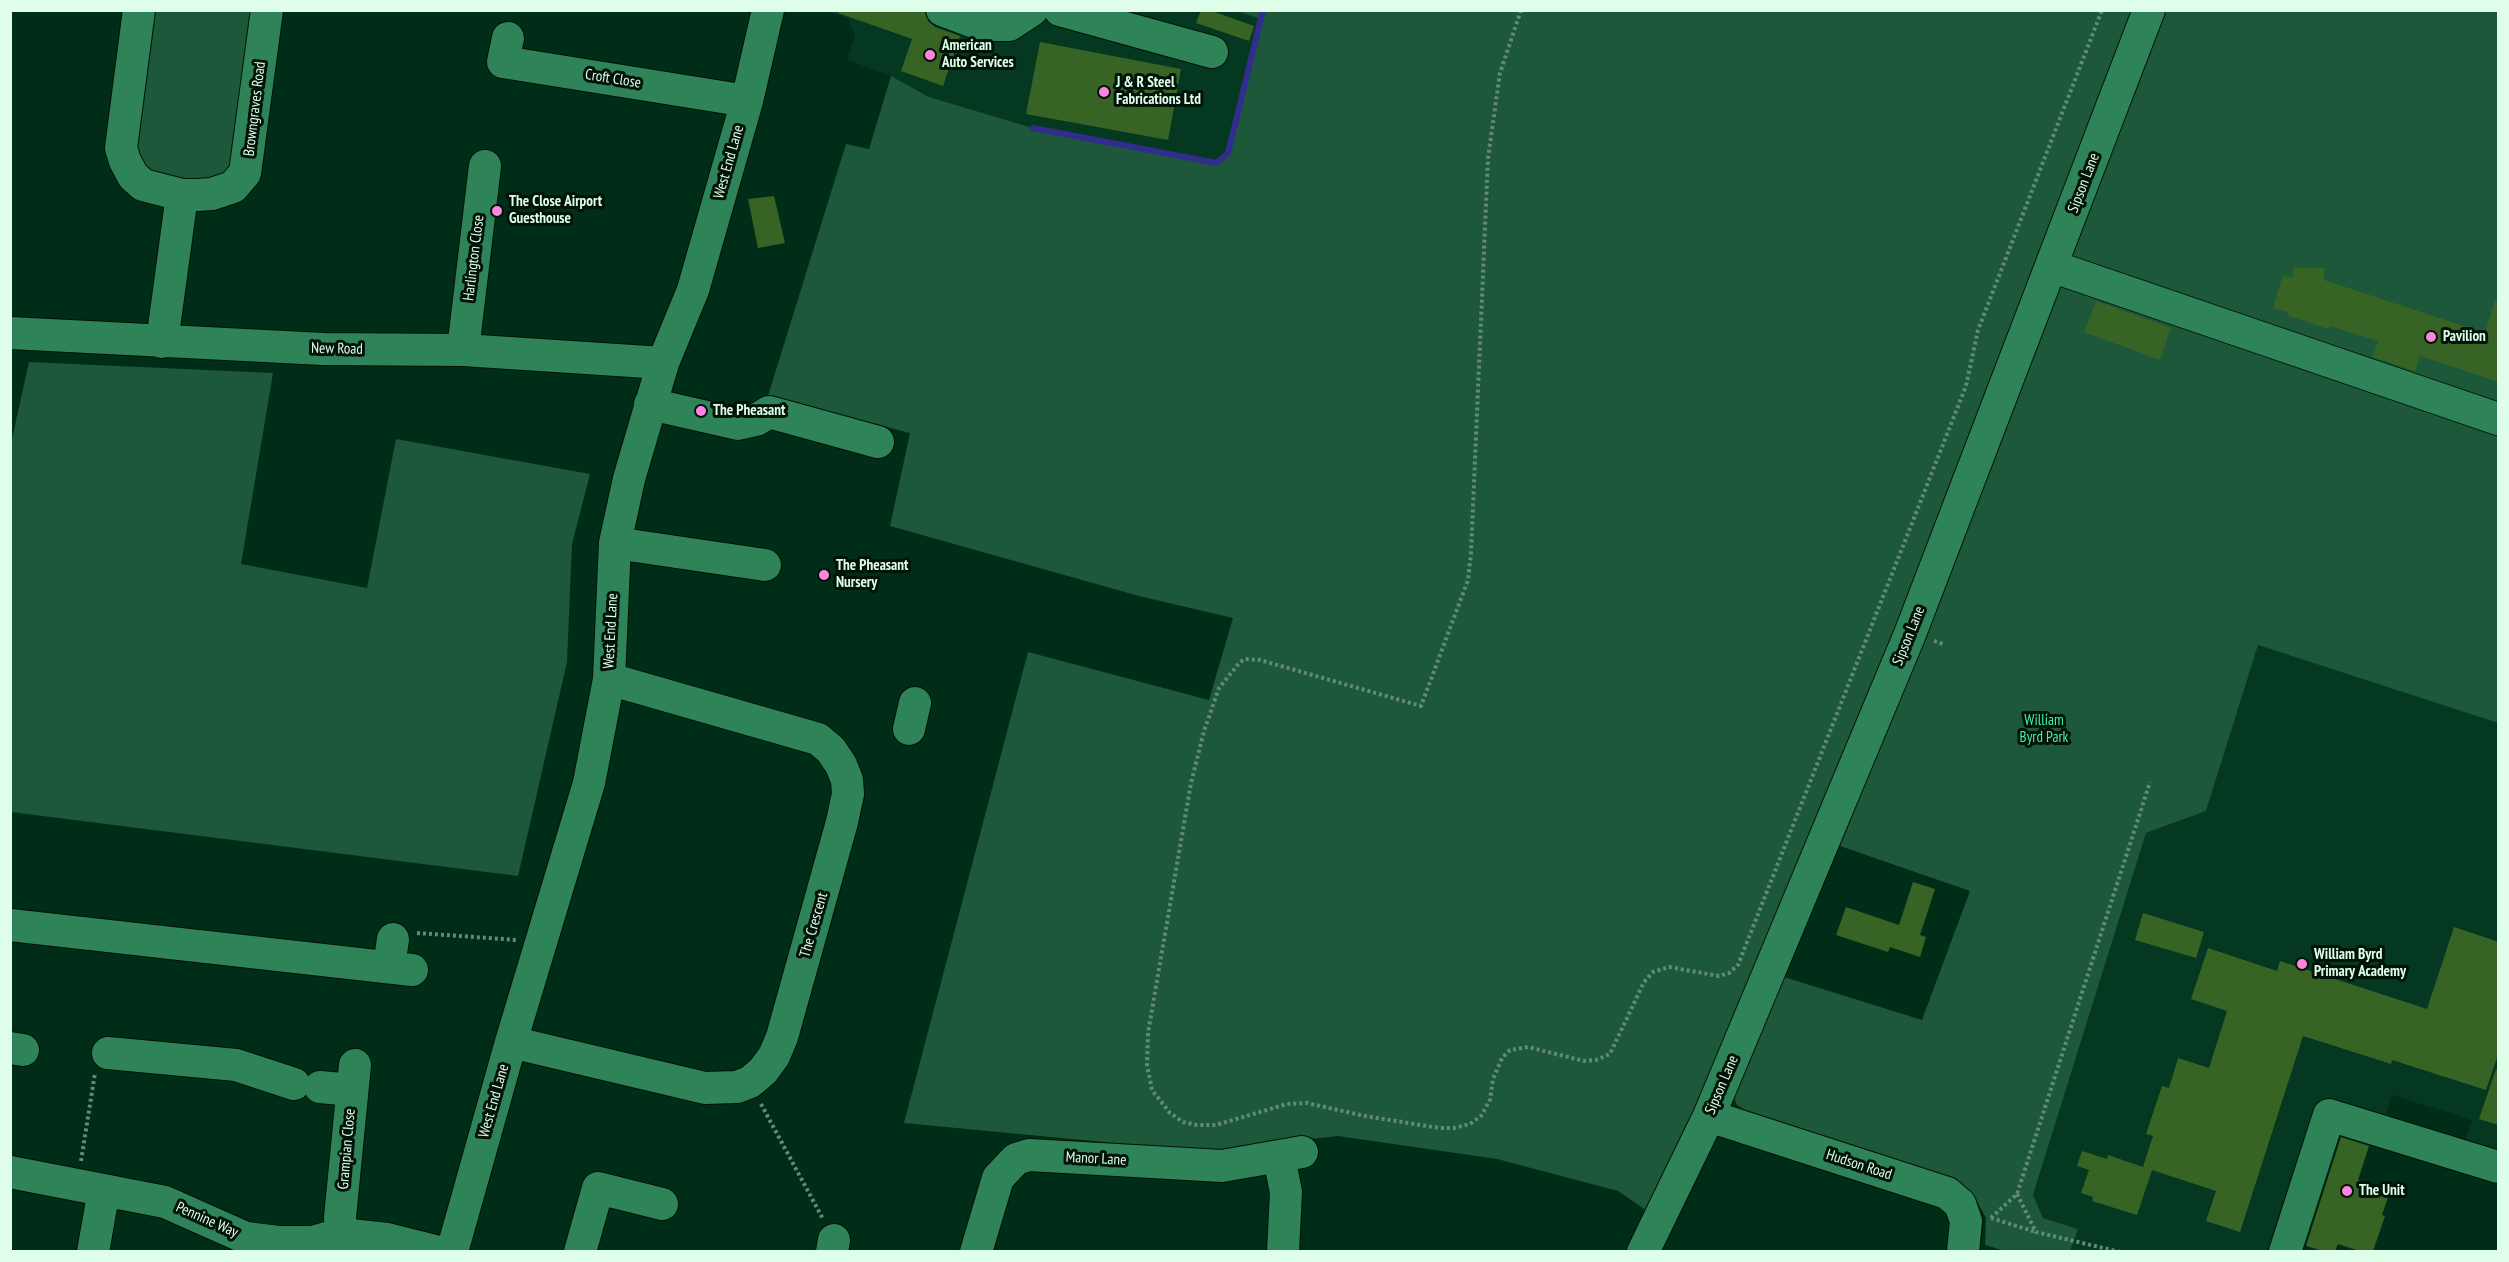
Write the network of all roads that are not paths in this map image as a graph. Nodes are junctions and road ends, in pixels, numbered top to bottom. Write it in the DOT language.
graph roads {
  1 [pos="139,10"];
  2 [pos="267,10"];
  3 [pos="768,10"];
  4 [pos="942,10"];
  5 [pos="1032,10"];
  6 [pos="1060,10"];
  7 [pos="2149,10"];
  8 [pos="508,38"];
  9 [pos="1212,52"];
  10 [pos="747,101"];
  11 [pos="486,166"];
  12 [pos="182,195"];
  13 [pos="2051,266"];
  14 [pos="10,333"];
  15 [pos="162,342"];
  16 [pos="463,350"];
  17 [pos="663,363"];
  18 [pos="650,404"];
  19 [pos="2499,419"];
  20 [pos="878,442"];
  21 [pos="615,543"];
  22 [pos="765,565"];
  23 [pos="609,679"];
  24 [pos="10,924"];
  25 [pos="402,952"];
  26 [pos="511,1042"];
  27 [pos="101,1062"];
  28 [pos="1709,1116"];
  29 [pos="2499,1167"];
  30 [pos="10,1172"];
  31 [pos="91,1188"];
  32 [pos="662,1204"];
  33 [pos="341,1234"];
  34 [pos="93,1251"];
  35 [pos="439,1251"];
  36 [pos="452,1251"];
  37 [pos="579,1251"];
  38 [pos="976,1251"];
  39 [pos="1283,1251"];
  40 [pos="1643,1251"];
  41 [pos="1963,1251"];
  42 [pos="2285,1251"];
  1 -- 12 [label="street, Browngraves Road"];
  2 -- 12 [label="street, Browngraves Road"];
  3 -- 10 [label="street, West End Lane"];
  4 -- 5 [label="street"];
  6 -- 9 [label="street"];
  7 -- 13 [label="street, Sipson Lane"];
  8 -- 10 [label="street, Croft Close"];
  10 -- 17 [label="street, West End Lane"];
  11 -- 16 [label="street, Harlington Close"];
  12 -- 15 [label="street"];
  13 -- 19 [label="street"];
  13 -- 28 [label="street, Sipson Lane"];
  14 -- 15 [label="street, New Road"];
  15 -- 16 [label="street, New Road"];
  16 -- 17 [label="street, New Road"];
  17 -- 18 [label="street, West End Lane"];
  18 -- 20 [label="street"];
  18 -- 21 [label="street, West End Lane"];
  21 -- 22 [label="street"];
  21 -- 23 [label="street, West End Lane"];
  23 -- 26 [label="street, West End Lane"];
  23 -- 26 [label="street, The Crescent"];
  24 -- 25 [label="street"];
  26 -- 36 [label="street, West End Lane"];
  27 -- 33 [label="street, Grampian Close"];
  28 -- 40 [label="street, Sipson Lane"];
  28 -- 41 [label="street, Hudson Road"];
  29 -- 42 [label="street"];
  30 -- 31 [label="street, Pennine Way"];
  31 -- 33 [label="street, Pennine Way"];
  31 -- 34 [label="street"];
  32 -- 37 [label="street"];
  33 -- 35 [label="street, Pennine Way"];
  38 -- 39 [label="street, Manor Lane"];
}
